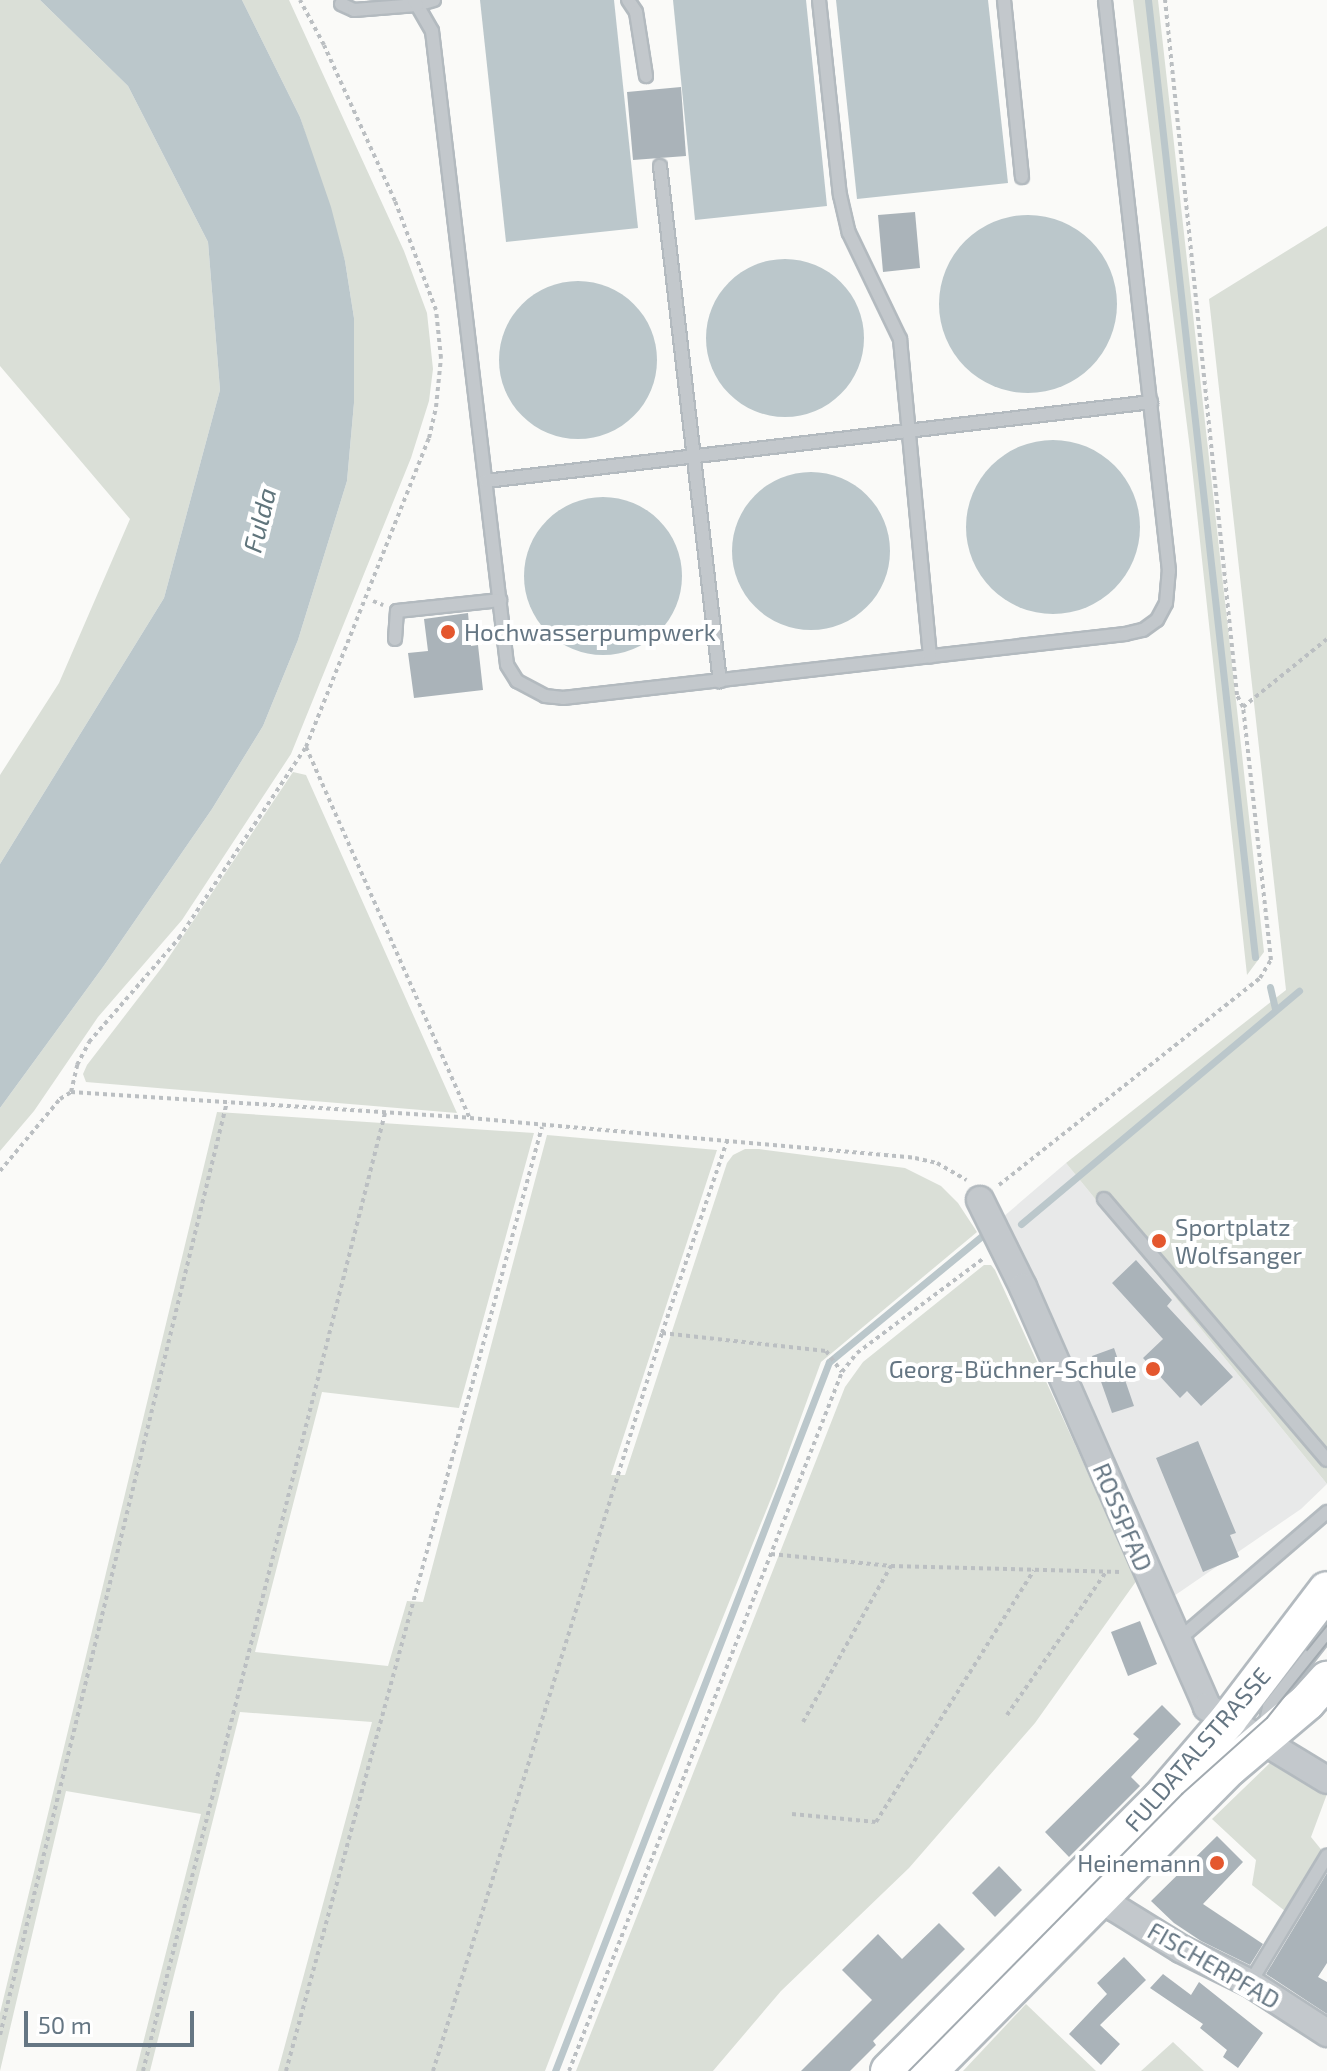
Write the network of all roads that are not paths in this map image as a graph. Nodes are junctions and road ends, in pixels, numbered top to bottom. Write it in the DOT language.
graph roads {
  1 [pos="434,0"];
  2 [pos="628,0"];
  3 [pos="819,0"];
  4 [pos="1004,0"];
  5 [pos="1105,0"];
  6 [pos="416,3"];
  7 [pos="341,4"];
  8 [pos="646,76"];
  9 [pos="660,166"];
  10 [pos="1022,177"];
  11 [pos="1151,402"];
  12 [pos="907,431"];
  13 [pos="694,457"];
  14 [pos="486,481"];
  15 [pos="500,600"];
  16 [pos="395,639"];
  17 [pos="930,657"];
  18 [pos="720,682"];
  19 [pos="1104,1199"];
  20 [pos="980,1200"];
  21 [pos="1327,1460"];
  22 [pos="1327,1512"];
  23 [pos="1327,1590"];
  24 [pos="1327,1633"];
  25 [pos="1177,1641"];
  26 [pos="1327,1680"];
  27 [pos="1228,1720"];
  28 [pos="1266,1724"];
  29 [pos="1327,1780"];
  30 [pos="1327,1856"];
  31 [pos="1103,1896"];
  32 [pos="1250,1983"];
  33 [pos="1327,2033"];
  34 [pos="889,2071"];
  35 [pos="929,2071"];
  1 -- 6 [label="lane"];
  2 -- 8 [label="lane"];
  3 -- 12 [label="lane"];
  4 -- 10 [label="lane"];
  5 -- 11 [label="lane"];
  6 -- 7 [label="lane"];
  6 -- 14 [label="lane"];
  9 -- 13 [label="lane"];
  11 -- 12 [label="lane"];
  11 -- 17 [label="lane"];
  12 -- 13 [label="lane"];
  12 -- 17 [label="lane"];
  13 -- 14 [label="lane"];
  13 -- 18 [label="lane"];
  14 -- 15 [label="lane"];
  15 -- 16 [label="lane"];
  15 -- 18 [label="lane"];
  17 -- 18 [label="lane"];
  19 -- 21 [label="lane"];
  20 -- 25 [label="street, ROSSPFAD"];
  22 -- 25 [label="lane"];
  23 -- 27 [label="main road, FULDATALSTRASSE"];
  24 -- 28 [label="lane"];
  25 -- 27 [label="street, ROSSPFAD"];
  26 -- 28 [label="main road, FULDATALSTRASSE"];
  27 -- 28 [label="street, ROSSPFAD"];
  27 -- 34 [label="main road, FULDATALSTRASSE"];
  28 -- 29 [label="street, ROSSPFAD"];
  28 -- 31 [label="main road, FULDATALSTRASSE"];
  30 -- 32 [label="lane"];
  31 -- 32 [label="street, FISCHERPFAD"];
  31 -- 35 [label="main road, FULDATALSTRASSE"];
  32 -- 33 [label="street, FISCHERPFAD"];
}
